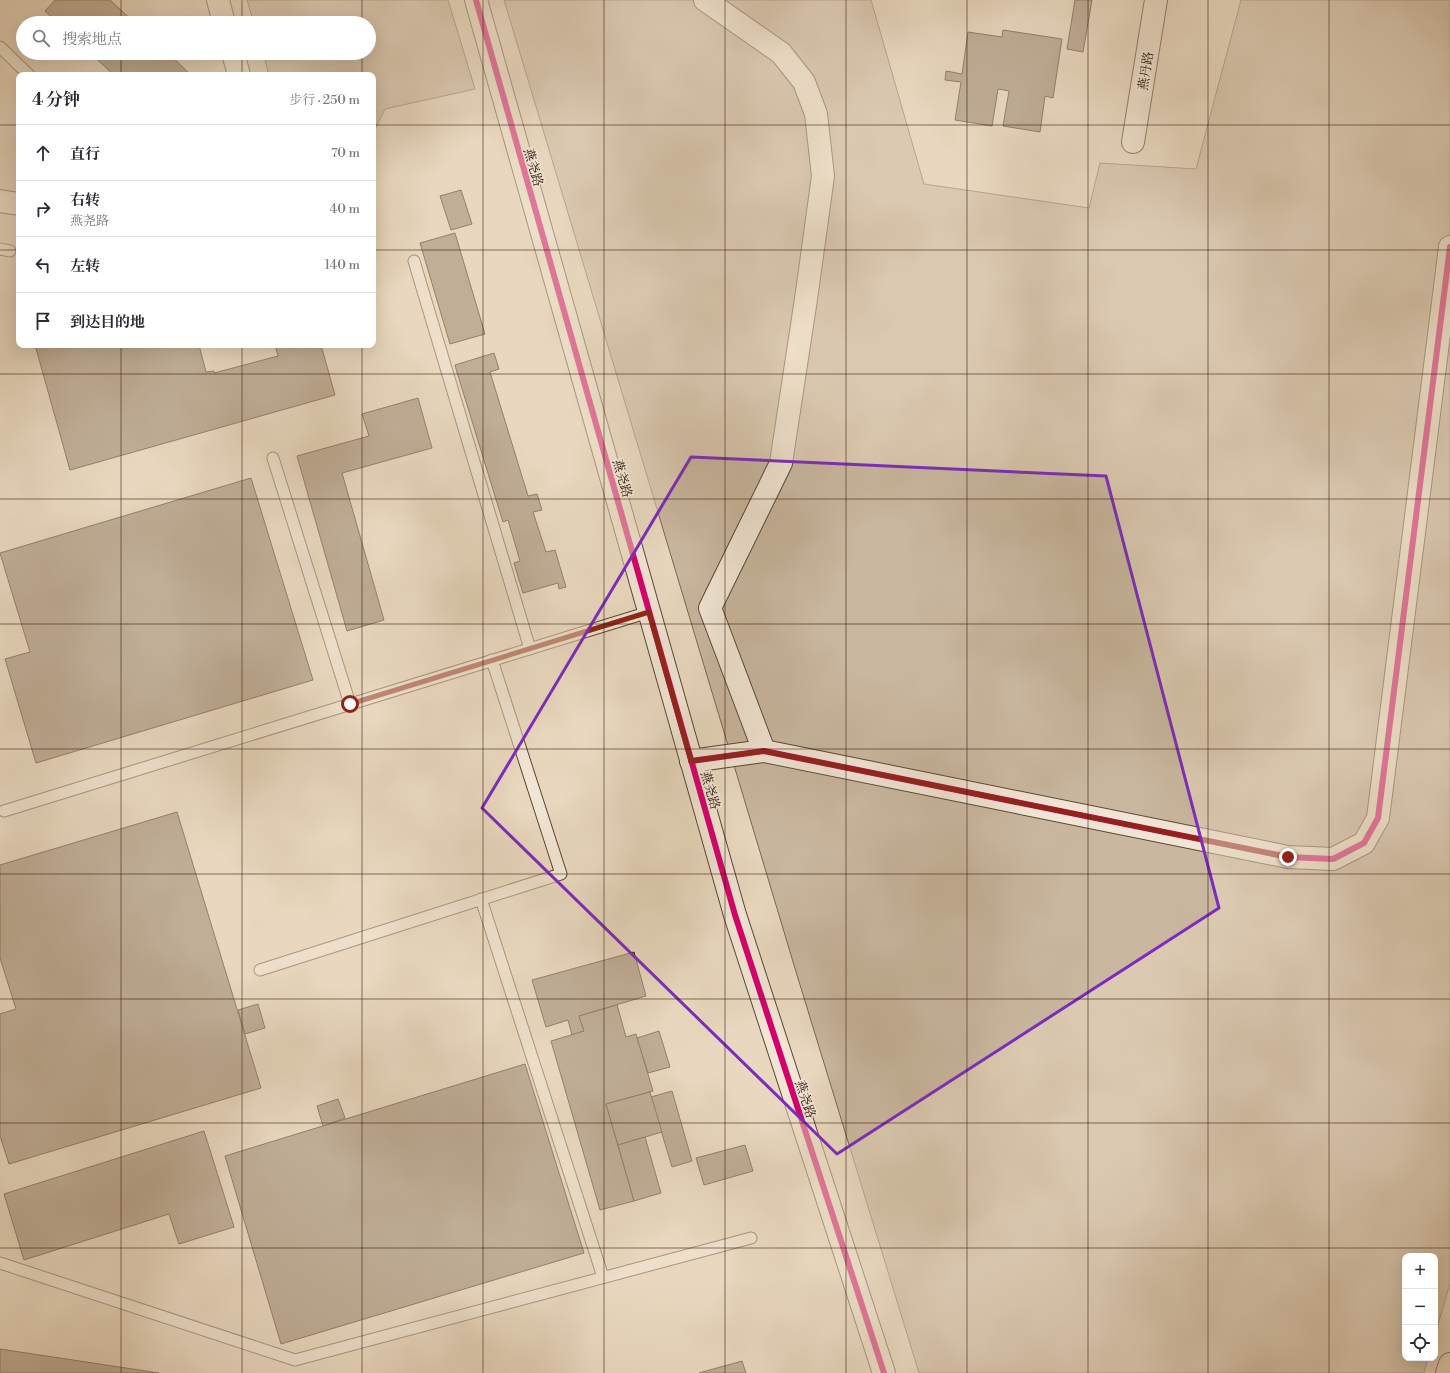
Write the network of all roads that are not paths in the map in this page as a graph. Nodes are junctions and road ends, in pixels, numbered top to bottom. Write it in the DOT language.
graph roads {
  1 [pos="218,0"];
  2 [pos="476,0"];
  3 [pos="705,0"];
  4 [pos="1156,0"];
  5 [pos="222,16"];
  6 [pos="0,47"];
  7 [pos="235,60"];
  8 [pos="26,72"];
  9 [pos="238,72"];
  10 [pos="1133,142"];
  11 [pos="0,201"];
  12 [pos="16,204"];
  13 [pos="1450,247"];
  14 [pos="414,261"];
  15 [pos="274,458"];
  16 [pos="649,612"];
  17 [pos="530,648"];
  18 [pos="492,660"];
  19 [pos="350,704"];
  20 [pos="764,751"];
  21 [pos="691,761"];
  22 [pos="4,811"];
  23 [pos="481,900"];
  24 [pos="260,970"];
  25 [pos="751,1238"];
  26 [pos="0,1263"];
  27 [pos="603,1278"];
  28 [pos="1450,1364"];
  29 [pos="884,1373"];
  30 [pos="1447,1373"];
  1 -- 5 [label="street"];
  2 -- 16 [label="street, 燕尧路"];
  3 -- 20 [label="street"];
  4 -- 10 [label="street, 燕丹路"];
  6 -- 8 [label="lane"];
  7 -- 9 [label="street"];
  11 -- 12 [label="street"];
  13 -- 20 [label="street"];
  14 -- 17 [label="lane"];
  15 -- 19 [label="lane"];
  16 -- 17 [label="lane"];
  16 -- 21 [label="street, 燕尧路"];
  17 -- 18 [label="lane"];
  18 -- 19 [label="lane"];
  18 -- 23 [label="lane"];
  19 -- 22 [label="lane"];
  20 -- 21 [label="street"];
  21 -- 29 [label="street, 燕尧路"];
  23 -- 24 [label="lane"];
  23 -- 27 [label="lane"];
  25 -- 27 [label="lane"];
  26 -- 27 [label="lane"];
  28 -- 30 [label="highway"];
}
